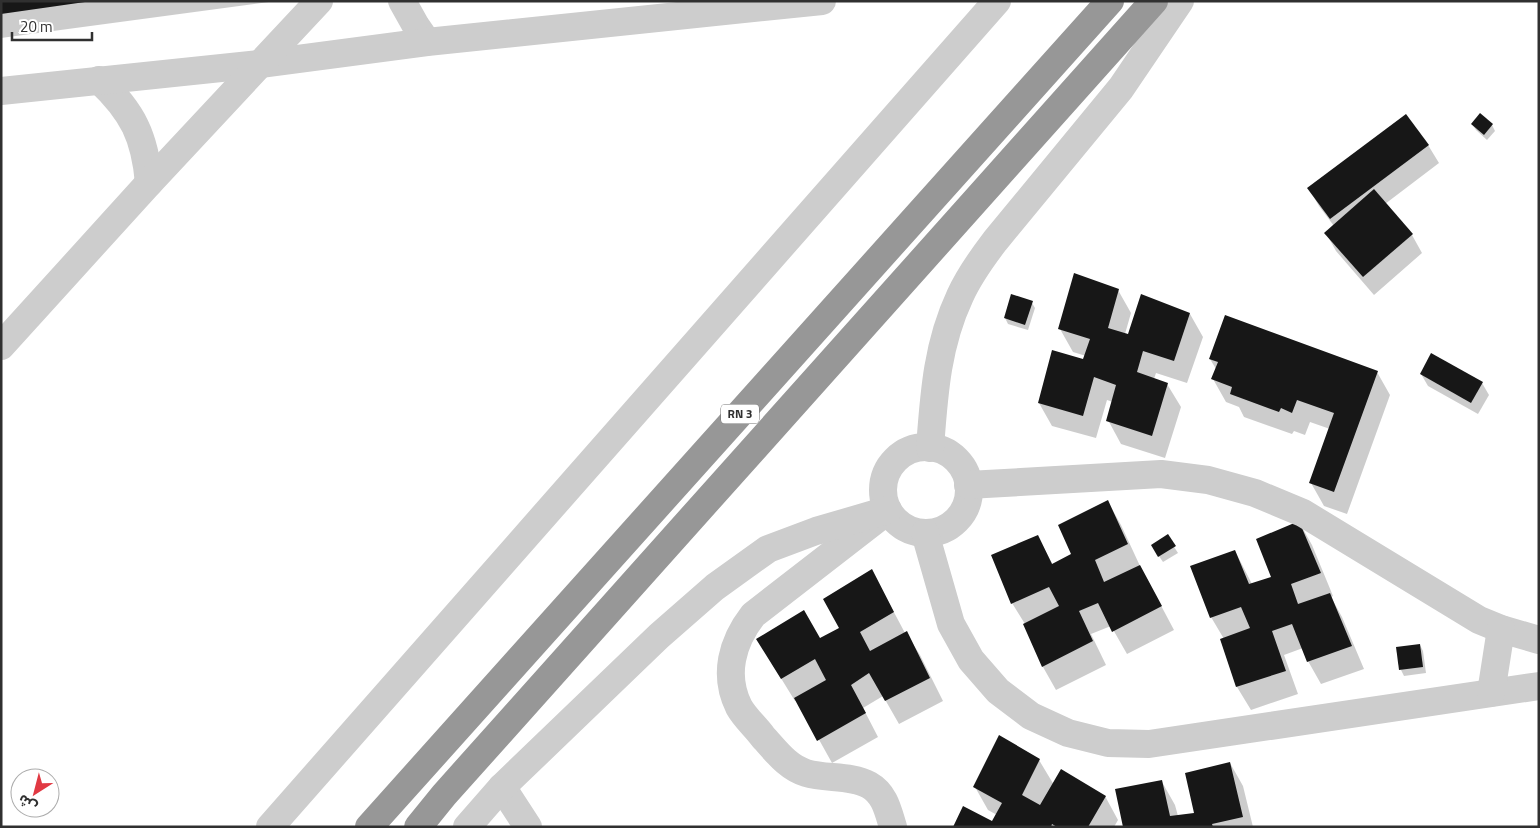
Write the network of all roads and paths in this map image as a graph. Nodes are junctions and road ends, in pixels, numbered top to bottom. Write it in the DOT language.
graph roads {
  1 [pos="319,1"];
  2 [pos="402,1"];
  3 [pos="822,1"];
  4 [pos="997,1"];
  5 [pos="1110,1"];
  6 [pos="1154,1"];
  7 [pos="1180,1"];
  8 [pos="725,6"];
  9 [pos="428,42"];
  10 [pos="260,64"];
  11 [pos="100,80"];
  12 [pos="1,91"];
  13 [pos="150,183"];
  14 [pos="1,346"];
  15 [pos="930,448"];
  16 [pos="968,484"];
  17 [pos="888,510"];
  18 [pos="925,533"];
  19 [pos="1501,629"];
  20 [pos="1539,640"];
  21 [pos="1539,686"];
  22 [pos="1491,693"];
  23 [pos="502,787"];
  24 [pos="270,827"];
  25 [pos="369,827"];
  26 [pos="418,827"];
  27 [pos="467,827"];
  28 [pos="528,827"];
  29 [pos="893,827"];
  1 -- 10 [label="street"];
  2 -- 9 [label="street"];
  3 -- 8 [label="street"];
  4 -- 24 [label="street"];
  5 -- 25 [label="highway, RN 3"];
  6 -- 26 [label="highway, RN 3"];
  7 -- 15 [label="street"];
  8 -- 9 [label="street"];
  9 -- 10 [label="street"];
  10 -- 11 [label="street"];
  10 -- 13 [label="street"];
  11 -- 12 [label="street"];
  11 -- 13 [label="street"];
  13 -- 14 [label="street"];
  15 -- 16 [label="street"];
  15 -- 17 [label="street"];
  16 -- 18 [label="street"];
  16 -- 19 [label="street"];
  17 -- 18 [label="street"];
  17 -- 23 [label="street"];
  17 -- 29 [label="street"];
  18 -- 22 [label="street"];
  19 -- 20 [label="street"];
  19 -- 22 [label="street"];
  21 -- 22 [label="street"];
  23 -- 27 [label="street"];
  23 -- 28 [label="street"];
}
